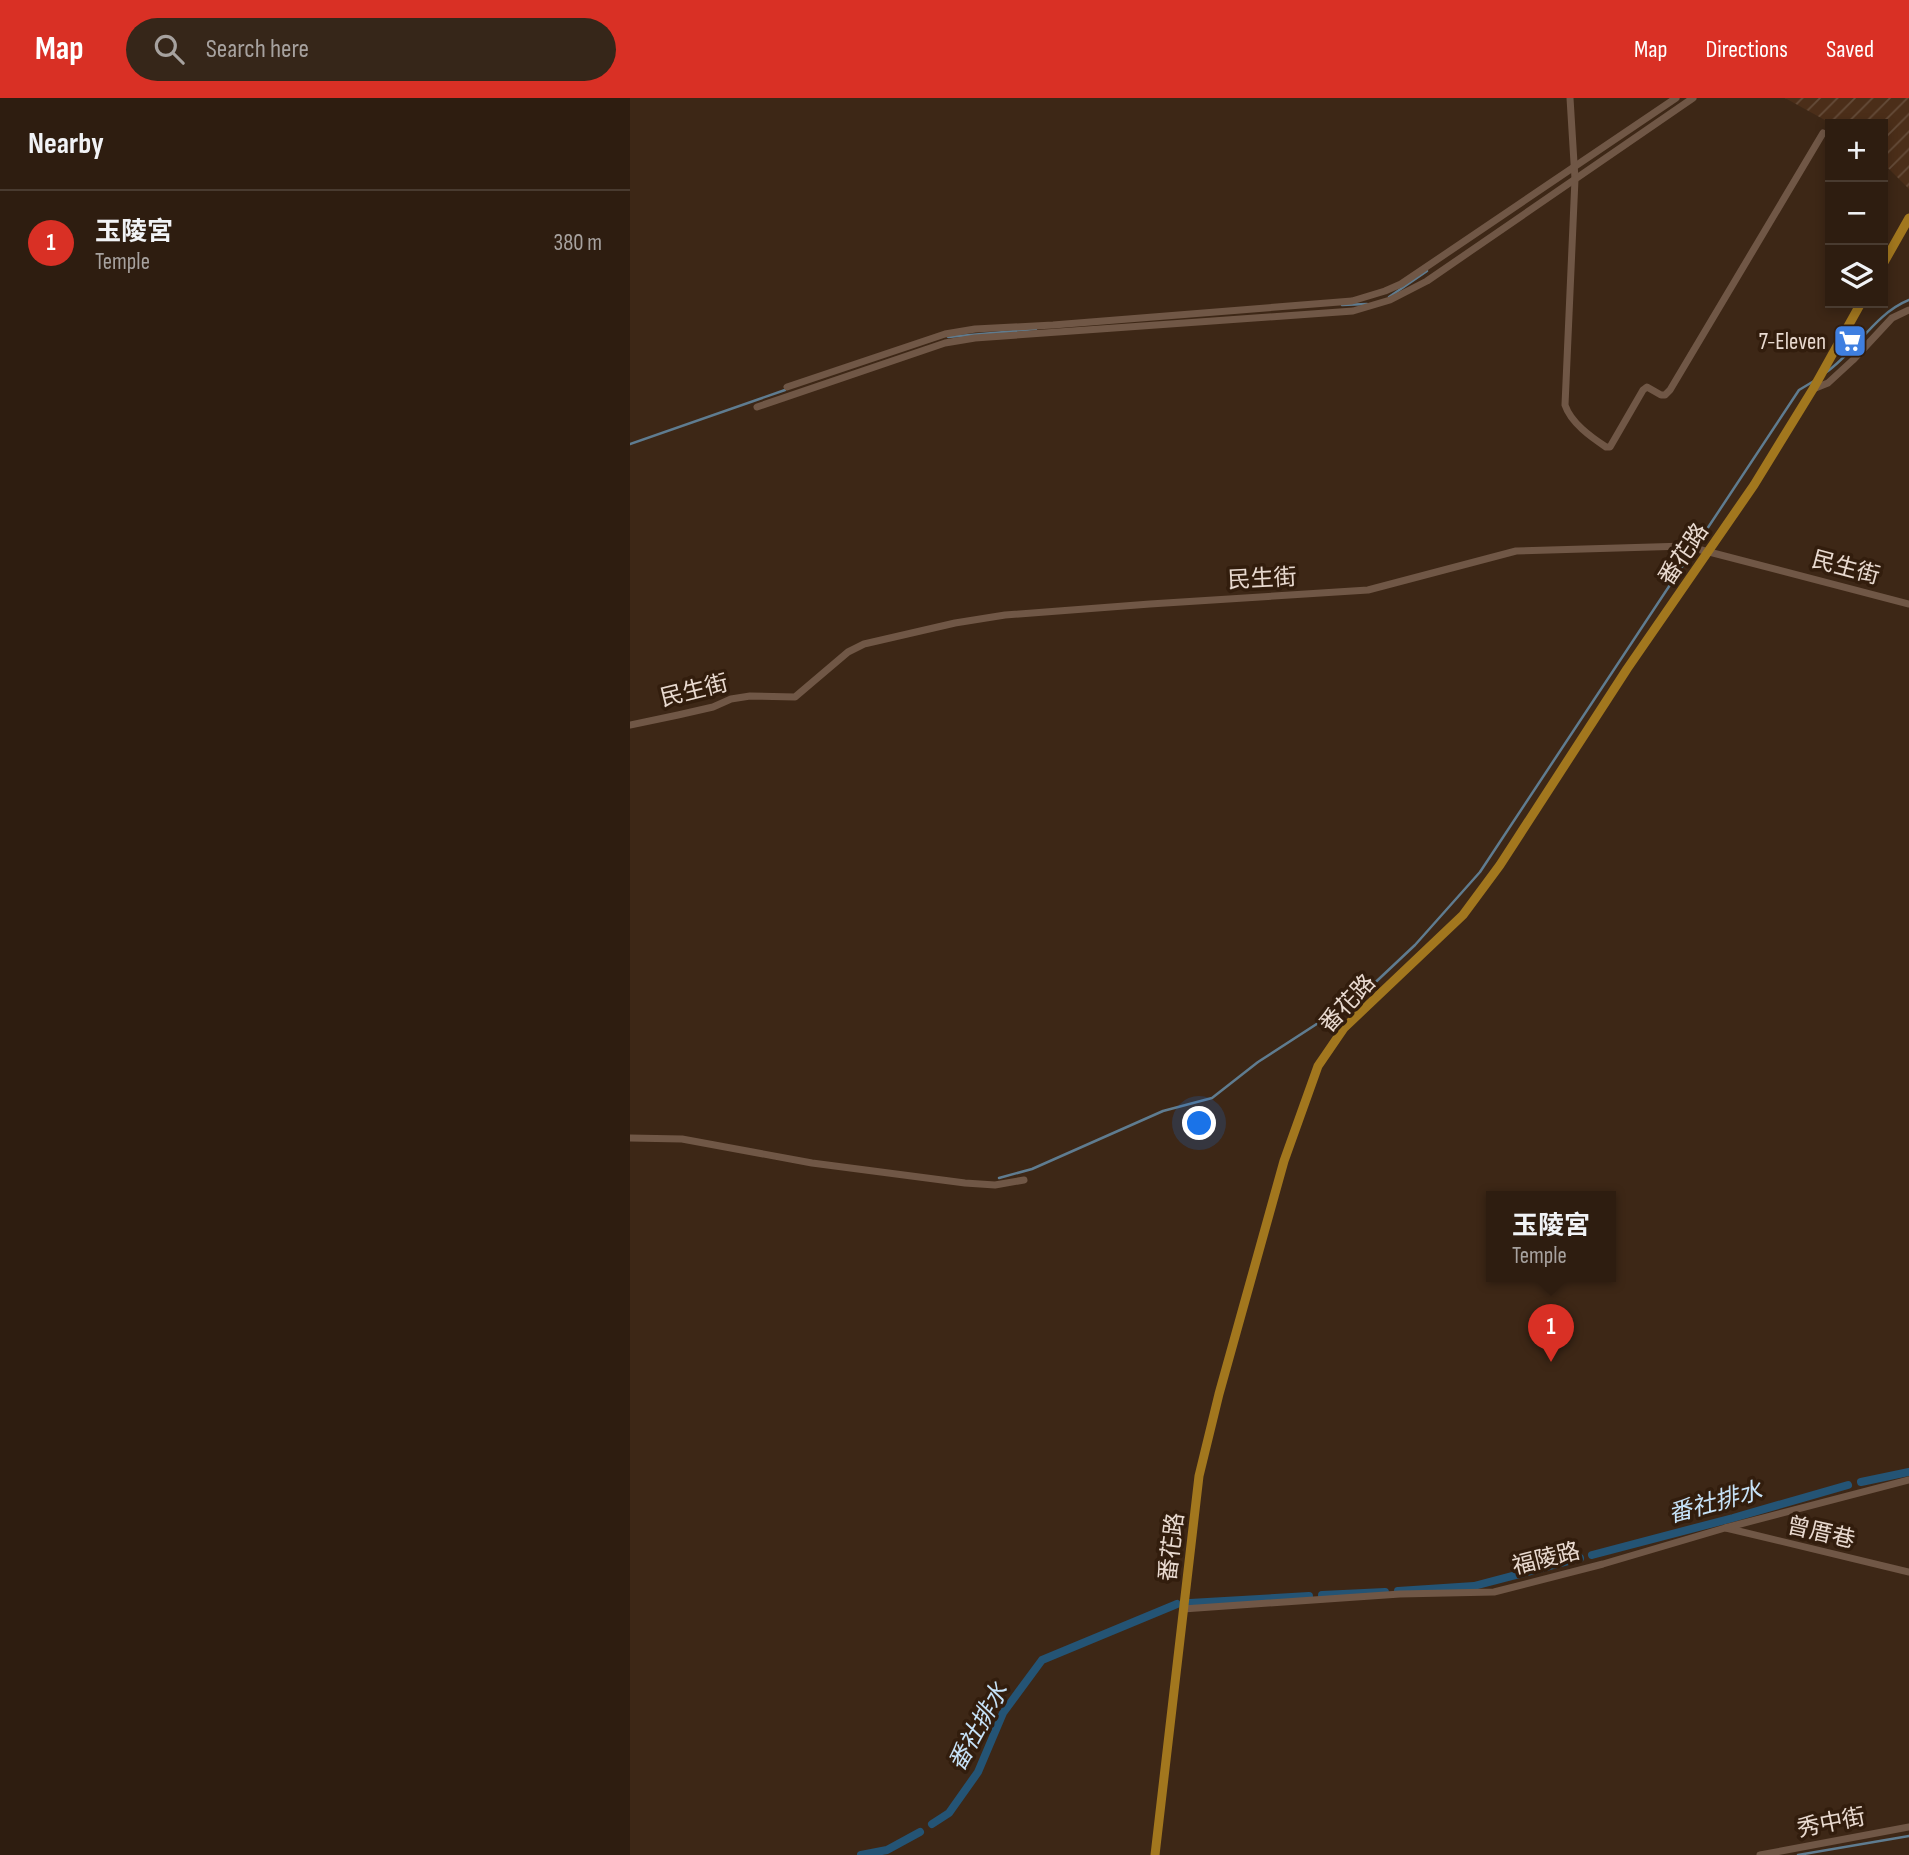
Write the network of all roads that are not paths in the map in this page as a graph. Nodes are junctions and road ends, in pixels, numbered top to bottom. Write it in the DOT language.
graph roads {
  1 [pos="1570,98"];
  2 [pos="1676,98"];
  3 [pos="1693,98"];
  4 [pos="1823,133"];
  5 [pos="1575,167"];
  6 [pos="1575,178"];
  7 [pos="1909,218"];
  8 [pos="1888,255"];
  9 [pos="1858,308"];
  10 [pos="1909,310"];
  11 [pos="787,387"];
  12 [pos="1813,389"];
  13 [pos="757,407"];
  14 [pos="1707,551"];
  15 [pos="1909,604"];
  16 [pos="630,725"];
  17 [pos="630,1138"];
  18 [pos="1024,1180"];
  19 [pos="1909,1480"];
  20 [pos="1725,1528"];
  21 [pos="1909,1572"];
  22 [pos="1183,1609"];
  23 [pos="1909,1827"];
  24 [pos="1156,1855"];
  25 [pos="1760,1855"];
  1 -- 5 [label="street"];
  2 -- 5 [label="street"];
  3 -- 6 [label="street"];
  4 -- 6 [label="street"];
  5 -- 6 [label="street"];
  5 -- 11 [label="street"];
  6 -- 13 [label="street"];
  7 -- 8 [label="main road"];
  9 -- 12 [label="main road, 番花路"];
  10 -- 12 [label="street"];
  12 -- 14 [label="main road, 番花路"];
  14 -- 15 [label="street, 民生街"];
  14 -- 16 [label="street, 民生街"];
  14 -- 22 [label="main road, 番花路"];
  17 -- 18 [label="street"];
  19 -- 20 [label="street, 福陵路"];
  20 -- 21 [label="street, 曾厝巷"];
  20 -- 22 [label="street, 福陵路"];
  22 -- 24 [label="main road, 番花路"];
  23 -- 25 [label="street, 秀中街"];
}
